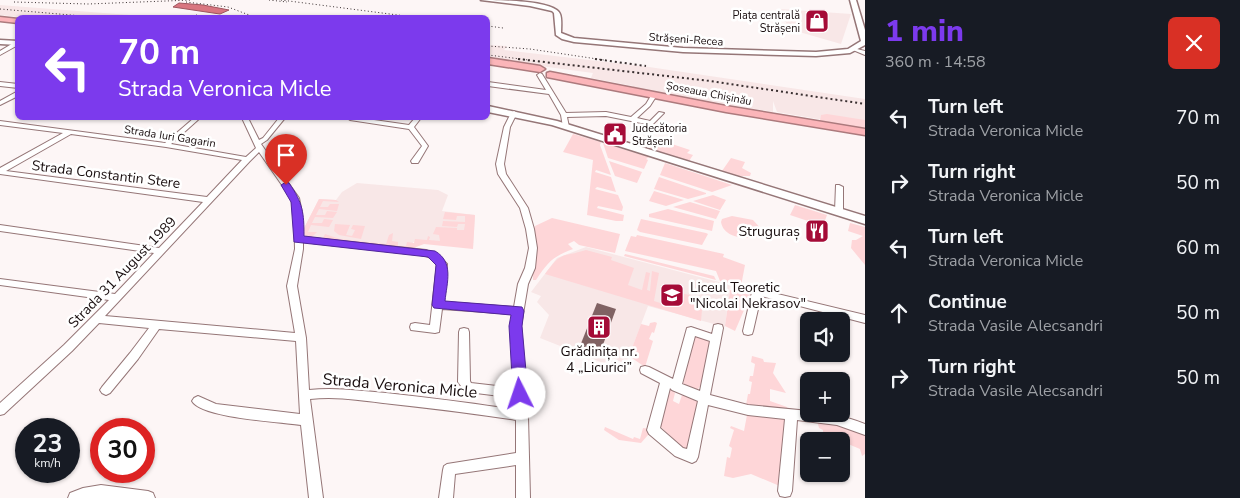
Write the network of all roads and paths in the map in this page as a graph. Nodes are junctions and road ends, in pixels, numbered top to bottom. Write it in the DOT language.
graph roads {
  1 [pos="484,0"];
  2 [pos="853,0"];
  3 [pos="0,18"];
  4 [pos="15,20"];
  5 [pos="862,23"];
  6 [pos="0,42"];
  7 [pos="15,43"];
  8 [pos="15,44"];
  9 [pos="854,50"];
  10 [pos="864,52"];
  11 [pos="0,53"];
  12 [pos="490,63"];
  13 [pos="490,63"];
  14 [pos="543,72"];
  15 [pos="0,84"];
  16 [pos="490,84"];
  17 [pos="15,86"];
  18 [pos="552,93"];
  19 [pos="15,95"];
  20 [pos="654,95"];
  21 [pos="0,103"];
  22 [pos="490,109"];
  23 [pos="514,113"];
  24 [pos="661,113"];
  25 [pos="564,115"];
  26 [pos="632,119"];
  27 [pos="195,120"];
  28 [pos="246,120"];
  29 [pos="280,120"];
  30 [pos="364,120"];
  31 [pos="416,120"];
  32 [pos="0,123"];
  33 [pos="411,127"];
  34 [pos="566,127"];
  35 [pos="865,131"];
  36 [pos="70,132"];
  37 [pos="166,145"];
  38 [pos="259,146"];
  39 [pos="247,159"];
  40 [pos="414,161"];
  41 [pos="0,172"];
  42 [pos="839,187"];
  43 [pos="209,200"];
  44 [pos="839,211"];
  45 [pos="865,220"];
  46 [pos="0,228"];
  47 [pos="298,239"];
  48 [pos="365,246"];
  49 [pos="162,251"];
  50 [pos="0,282"];
  51 [pos="117,298"];
  52 [pos="438,305"];
  53 [pos="518,311"];
  54 [pos="97,319"];
  55 [pos="865,319"];
  56 [pos="157,324"];
  57 [pos="415,326"];
  58 [pos="748,331"];
  59 [pos="464,332"];
  60 [pos="301,338"];
  61 [pos="645,370"];
  62 [pos="671,384"];
  63 [pos="106,390"];
  64 [pos="304,394"];
  65 [pos="520,394"];
  66 [pos="704,396"];
  67 [pos="198,401"];
  68 [pos="0,410"];
  69 [pos="522,416"];
  70 [pos="791,416"];
  71 [pos="306,420"];
  72 [pos="865,430"];
  73 [pos="523,458"];
  74 [pos="785,491"];
  75 [pos="75,498"];
  76 [pos="148,498"];
  77 [pos="316,498"];
  78 [pos="446,498"];
  79 [pos="524,498"];
  1 -- 9 [label="main road, Strășeni-Recea"];
  2 -- 5 [label="main road"];
  3 -- 4 [label="highway"];
  5 -- 9 [label="main road"];
  6 -- 7 [label="main road"];
  8 -- 11 [label="street"];
  9 -- 10 [label="street"];
  12 -- 14 [label="highway"];
  13 -- 14 [label="highway"];
  14 -- 18 [label="street"];
  14 -- 20 [label="highway, Șoseaua Chișinău"];
  14 -- 35 [label="highway"];
  15 -- 17 [label="street"];
  16 -- 18 [label="street"];
  18 -- 25 [label="street"];
  19 -- 21 [label="street"];
  20 -- 26 [label="street"];
  20 -- 35 [label="highway, Șoseaua Chișinău"];
  22 -- 23 [label="main road"];
  23 -- 34 [label="main road"];
  23 -- 53 [label="street"];
  24 -- 26 [label="street"];
  25 -- 26 [label="street"];
  25 -- 34 [label="street"];
  27 -- 37 [label="street"];
  28 -- 38 [label="street"];
  29 -- 38 [label="street, Strada 31 August 1989"];
  30 -- 33 [label="street"];
  31 -- 33 [label="street"];
  32 -- 36 [label="street, Strada Iuri Gagarin"];
  33 -- 40 [label="street"];
  34 -- 44 [label="main road"];
  36 -- 37 [label="street, Strada Iuri Gagarin"];
  36 -- 41 [label="street"];
  37 -- 39 [label="street, Strada Iuri Gagarin"];
  38 -- 39 [label="street, Strada 31 August 1989"];
  38 -- 47 [label="street"];
  39 -- 43 [label="street, Strada 31 August 1989"];
  41 -- 43 [label="street, Strada Constantin Stere"];
  42 -- 44 [label="street"];
  43 -- 49 [label="street, Strada 31 August 1989"];
  44 -- 45 [label="main road"];
  46 -- 49 [label="street"];
  47 -- 48 [label="street"];
  47 -- 60 [label="street"];
  48 -- 52 [label="street"];
  49 -- 51 [label="street, Strada 31 August 1989"];
  50 -- 51 [label="street"];
  51 -- 54 [label="street, Strada 31 August 1989"];
  52 -- 53 [label="street"];
  52 -- 57 [label="street"];
  53 -- 65 [label="street"];
  54 -- 56 [label="street"];
  54 -- 68 [label="street, Strada 31 August 1989"];
  55 -- 58 [label="street"];
  56 -- 60 [label="street"];
  56 -- 63 [label="street"];
  59 -- 65 [label="street, Strada Veronica Micle"];
  60 -- 64 [label="street"];
  61 -- 62 [label="street"];
  62 -- 66 [label="street"];
  62 -- 66 [label="street"];
  62 -- 66 [label="street"];
  64 -- 69 [label="street, Strada Veronica Micle"];
  64 -- 71 [label="street"];
  65 -- 69 [label="street"];
  66 -- 70 [label="street"];
  67 -- 71 [label="street"];
  69 -- 73 [label="street"];
  70 -- 72 [label="street"];
  70 -- 74 [label="street"];
  71 -- 77 [label="street"];
  73 -- 78 [label="street"];
  73 -- 79 [label="street"];
  75 -- 76 [label="street"];
}
